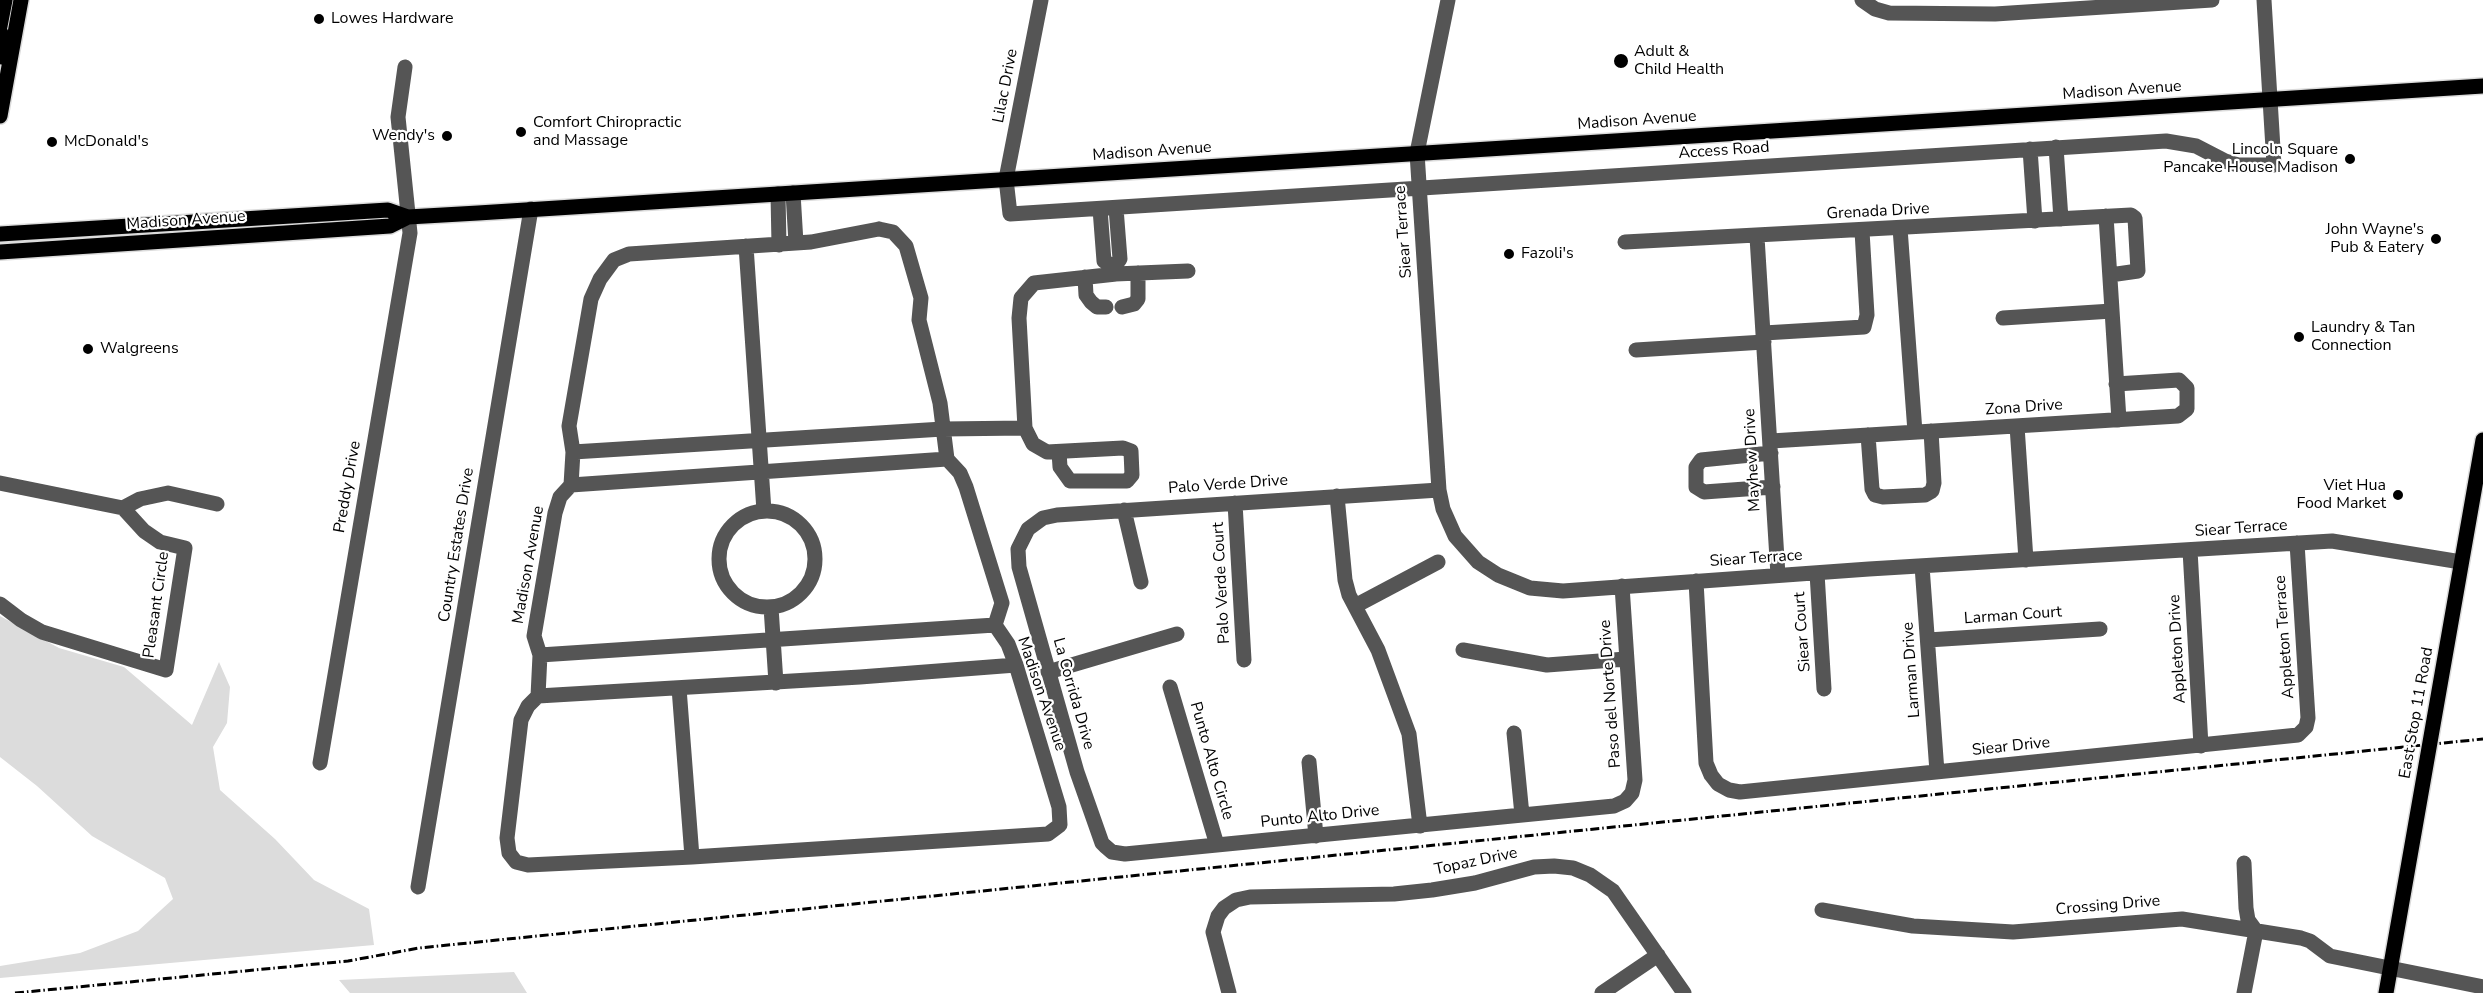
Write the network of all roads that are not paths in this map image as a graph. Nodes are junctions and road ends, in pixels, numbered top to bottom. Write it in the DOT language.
graph roads {
  1 [pos="5,0"];
  2 [pos="21,0"];
  3 [pos="1041,0"];
  4 [pos="1448,0"];
  5 [pos="2212,0"];
  6 [pos="2264,0"];
  7 [pos="1862,1"];
  8 [pos="2090,4"];
  9 [pos="0,26"];
  10 [pos="0,31"];
  11 [pos="0,66"];
  12 [pos="405,68"];
  13 [pos="3,84"];
  14 [pos="2483,86"];
  15 [pos="2271,99"];
  16 [pos="0,116"];
  17 [pos="2056,147"];
  18 [pos="2030,149"];
  19 [pos="1417,153"];
  20 [pos="1006,179"];
  21 [pos="1419,188"];
  22 [pos="785,193"];
  23 [pos="1108,208"];
  24 [pos="531,210"];
  25 [pos="2106,216"];
  26 [pos="408,217"];
  27 [pos="2061,219"];
  28 [pos="2035,221"];
  29 [pos="1900,228"];
  30 [pos="1862,231"];
  31 [pos="0,234"];
  32 [pos="1757,237"];
  33 [pos="1625,242"];
  34 [pos="796,243"];
  35 [pos="779,245"];
  36 [pos="746,246"];
  37 [pos="0,252"];
  38 [pos="1115,270"];
  39 [pos="1188,271"];
  40 [pos="1138,273"];
  41 [pos="2110,275"];
  42 [pos="1084,277"];
  43 [pos="2112,311"];
  44 [pos="2003,318"];
  45 [pos="1764,337"];
  46 [pos="1636,350"];
  47 [pos="2116,384"];
  48 [pos="2119,420"];
  49 [pos="2017,426"];
  50 [pos="1025,428"];
  51 [pos="943,429"];
  52 [pos="1931,431"];
  53 [pos="1914,432"];
  54 [pos="1868,435"];
  55 [pos="760,440"];
  56 [pos="2483,440"];
  57 [pos="1771,447"];
  58 [pos="573,452"];
  59 [pos="1059,452"];
  60 [pos="947,459"];
  61 [pos="762,473"];
  62 [pos="0,483"];
  63 [pos="571,485"];
  64 [pos="1773,487"];
  65 [pos="1439,490"];
  66 [pos="1337,496"];
  67 [pos="1235,503"];
  68 [pos="217,504"];
  69 [pos="123,508"];
  70 [pos="1124,510"];
  71 [pos="764,511"];
  72 [pos="1026,532"];
  73 [pos="2296,543"];
  74 [pos="2190,550"];
  75 [pos="2026,560"];
  76 [pos="1438,562"];
  77 [pos="2462,562"];
  78 [pos="1922,566"];
  79 [pos="1817,573"];
  80 [pos="1778,575"];
  81 [pos="1696,581"];
  82 [pos="1141,582"];
  83 [pos="1622,586"];
  84 [pos="0,604"];
  85 [pos="1355,606"];
  86 [pos="771,607"];
  87 [pos="995,625"];
  88 [pos="2100,629"];
  89 [pos="1177,634"];
  90 [pos="1928,640"];
  91 [pos="772,641"];
  92 [pos="1463,650"];
  93 [pos="540,655"];
  94 [pos="1626,659"];
  95 [pos="1244,660"];
  96 [pos="1016,665"];
  97 [pos="1048,672"];
  98 [pos="776,683"];
  99 [pos="1170,687"];
  100 [pos="679,688"];
  101 [pos="1824,689"];
  102 [pos="538,696"];
  103 [pos="2306,728"];
  104 [pos="1514,733"];
  105 [pos="2201,746"];
  106 [pos="1309,762"];
  107 [pos="320,763"];
  108 [pos="1937,772"];
  109 [pos="1629,798"];
  110 [pos="1522,815"];
  111 [pos="1420,826"];
  112 [pos="1316,836"];
  113 [pos="1217,845"];
  114 [pos="1121,853"];
  115 [pos="692,857"];
  116 [pos="2244,863"];
  117 [pos="418,887"];
  118 [pos="1822,910"];
  119 [pos="2256,931"];
  120 [pos="1658,955"];
  121 [pos="2390,969"];
  122 [pos="2483,987"];
  123 [pos="1228,993"];
  124 [pos="1602,993"];
  125 [pos="1684,993"];
  126 [pos="2244,993"];
  127 [pos="2386,993"];
  1 -- 9 [label="main road"];
  2 -- 13 [label="main road"];
  3 -- 20 [label="street, Lilac Drive"];
  4 -- 19 [label="street, Siear Terrace"];
  5 -- 8 [label="street"];
  6 -- 15 [label="street"];
  7 -- 8 [label="street"];
  10 -- 11 [label="main road"];
  12 -- 26 [label="street, Preddy Drive"];
  13 -- 16 [label="main road"];
  14 -- 15 [label="main road, Madison Avenue"];
  15 -- 17 [label="street, Access Road"];
  15 -- 19 [label="main road, Madison Avenue"];
  17 -- 18 [label="street, Access Road"];
  17 -- 27 [label="street"];
  18 -- 21 [label="street, Access Road"];
  18 -- 28 [label="street"];
  19 -- 20 [label="main road, Madison Avenue"];
  19 -- 21 [label="street, Siear Terrace"];
  20 -- 22 [label="main road, Madison Avenue"];
  20 -- 23 [label="street, Lilac Drive"];
  21 -- 23 [label="street, Access Road"];
  21 -- 65 [label="street, Siear Terrace"];
  22 -- 24 [label="main road, Madison Avenue"];
  22 -- 34 [label="street"];
  22 -- 35 [label="street"];
  23 -- 38 [label="street"];
  24 -- 26 [label="main road, Madison Avenue"];
  24 -- 117 [label="street, Country Estates Drive"];
  25 -- 27 [label="street, Grenada Drive"];
  25 -- 41 [label="street"];
  25 -- 41 [label="street, Grenada Drive"];
  26 -- 31 [label="main road, Madison Avenue"];
  26 -- 37 [label="main road, Madison Avenue"];
  26 -- 107 [label="street, Preddy Drive"];
  27 -- 28 [label="street, Grenada Drive"];
  28 -- 29 [label="street, Grenada Drive"];
  29 -- 30 [label="street, Grenada Drive"];
  29 -- 53 [label="street"];
  30 -- 32 [label="street, Grenada Drive"];
  30 -- 45 [label="street"];
  32 -- 33 [label="street, Grenada Drive"];
  32 -- 45 [label="street, Mayhew Drive"];
  34 -- 35 [label="street, Madison Avenue"];
  34 -- 51 [label="street, Madison Avenue"];
  35 -- 36 [label="street, Madison Avenue"];
  36 -- 55 [label="street"];
  36 -- 58 [label="street, Madison Avenue"];
  38 -- 40 [label="street"];
  38 -- 42 [label="street"];
  39 -- 40 [label="street"];
  40 -- 42 [label="street"];
  41 -- 43 [label="street"];
  42 -- 50 [label="street"];
  43 -- 44 [label="street"];
  43 -- 47 [label="street"];
  45 -- 46 [label="street"];
  45 -- 57 [label="street, Mayhew Drive"];
  47 -- 48 [label="street"];
  47 -- 48 [label="street, Zona Drive"];
  48 -- 49 [label="street, Zona Drive"];
  49 -- 52 [label="street, Zona Drive"];
  49 -- 75 [label="street"];
  50 -- 51 [label="street"];
  50 -- 59 [label="street"];
  51 -- 55 [label="street"];
  51 -- 60 [label="street, Madison Avenue"];
  52 -- 53 [label="street, Zona Drive"];
  52 -- 54 [label="street"];
  53 -- 54 [label="street, Zona Drive"];
  54 -- 57 [label="street, Zona Drive"];
  55 -- 58 [label="street"];
  55 -- 61 [label="street"];
  56 -- 77 [label="main road, East Stop 11 Road"];
  57 -- 64 [label="street, Mayhew Drive"];
  57 -- 64 [label="street, Zona Drive"];
  58 -- 63 [label="street, Madison Avenue"];
  59 -- 59 [label="street"];
  60 -- 61 [label="street"];
  60 -- 87 [label="street, Madison Avenue"];
  61 -- 63 [label="street"];
  61 -- 71 [label="street"];
  62 -- 69 [label="street"];
  63 -- 93 [label="street, Madison Avenue"];
  64 -- 80 [label="street, Mayhew Drive"];
  65 -- 66 [label="street, Palo Verde Drive"];
  65 -- 83 [label="street, Siear Terrace"];
  66 -- 67 [label="street, Palo Verde Drive"];
  66 -- 85 [label="street"];
  67 -- 70 [label="street, Palo Verde Drive"];
  67 -- 95 [label="street, Palo Verde Court"];
  68 -- 69 [label="street"];
  69 -- 84 [label="street, Pleasant Circle"];
  70 -- 72 [label="street, Palo Verde Drive"];
  70 -- 82 [label="street"];
  71 -- 86 [label="street"];
  71 -- 86 [label="street"];
  72 -- 97 [label="street, La Corrida Drive"];
  73 -- 74 [label="street, Siear Terrace"];
  73 -- 77 [label="street, Siear Terrace"];
  73 -- 103 [label="street, Appleton Terrace"];
  74 -- 75 [label="street, Siear Terrace"];
  74 -- 105 [label="street, Appleton Drive"];
  75 -- 78 [label="street, Siear Terrace"];
  76 -- 85 [label="street"];
  77 -- 121 [label="main road, East Stop 11 Road"];
  78 -- 79 [label="street, Siear Terrace"];
  78 -- 90 [label="street, Larman Drive"];
  79 -- 80 [label="street, Siear Terrace"];
  79 -- 101 [label="street, Siear Court"];
  80 -- 81 [label="street, Siear Terrace"];
  81 -- 83 [label="street, Siear Terrace"];
  81 -- 108 [label="street, Siear Drive"];
  83 -- 94 [label="street, Paso del Norte Drive"];
  85 -- 111 [label="street"];
  86 -- 91 [label="street"];
  87 -- 91 [label="street"];
  87 -- 96 [label="street, Madison Avenue"];
  88 -- 90 [label="street, Larman Court"];
  89 -- 97 [label="street"];
  90 -- 108 [label="street, Larman Drive"];
  91 -- 93 [label="street"];
  91 -- 98 [label="street"];
  92 -- 94 [label="street"];
  93 -- 102 [label="street, Madison Avenue"];
  94 -- 109 [label="street, Paso del Norte Drive"];
  96 -- 98 [label="street"];
  96 -- 115 [label="street, Madison Avenue"];
  97 -- 114 [label="street, La Corrida Drive"];
  98 -- 100 [label="street"];
  99 -- 113 [label="street, Punto Alto Circle"];
  100 -- 102 [label="street"];
  100 -- 115 [label="street"];
  102 -- 115 [label="street"];
  103 -- 105 [label="street, Siear Drive"];
  104 -- 110 [label="street"];
  105 -- 108 [label="street, Siear Drive"];
  106 -- 112 [label="street"];
  109 -- 110 [label="street, Punto Alto Drive"];
  110 -- 111 [label="street, Punto Alto Drive"];
  111 -- 112 [label="street, Punto Alto Drive"];
  112 -- 113 [label="street, Punto Alto Drive"];
  113 -- 114 [label="street, Punto Alto Drive"];
  116 -- 119 [label="street"];
  118 -- 119 [label="street, Crossing Drive"];
  119 -- 121 [label="street, Crossing Drive"];
  119 -- 126 [label="street"];
  120 -- 123 [label="street, Topaz Drive"];
  120 -- 124 [label="street"];
  120 -- 125 [label="street, Topaz Drive"];
  121 -- 122 [label="street, Crossing Drive"];
  121 -- 127 [label="main road, East Stop 11 Road"];
}
